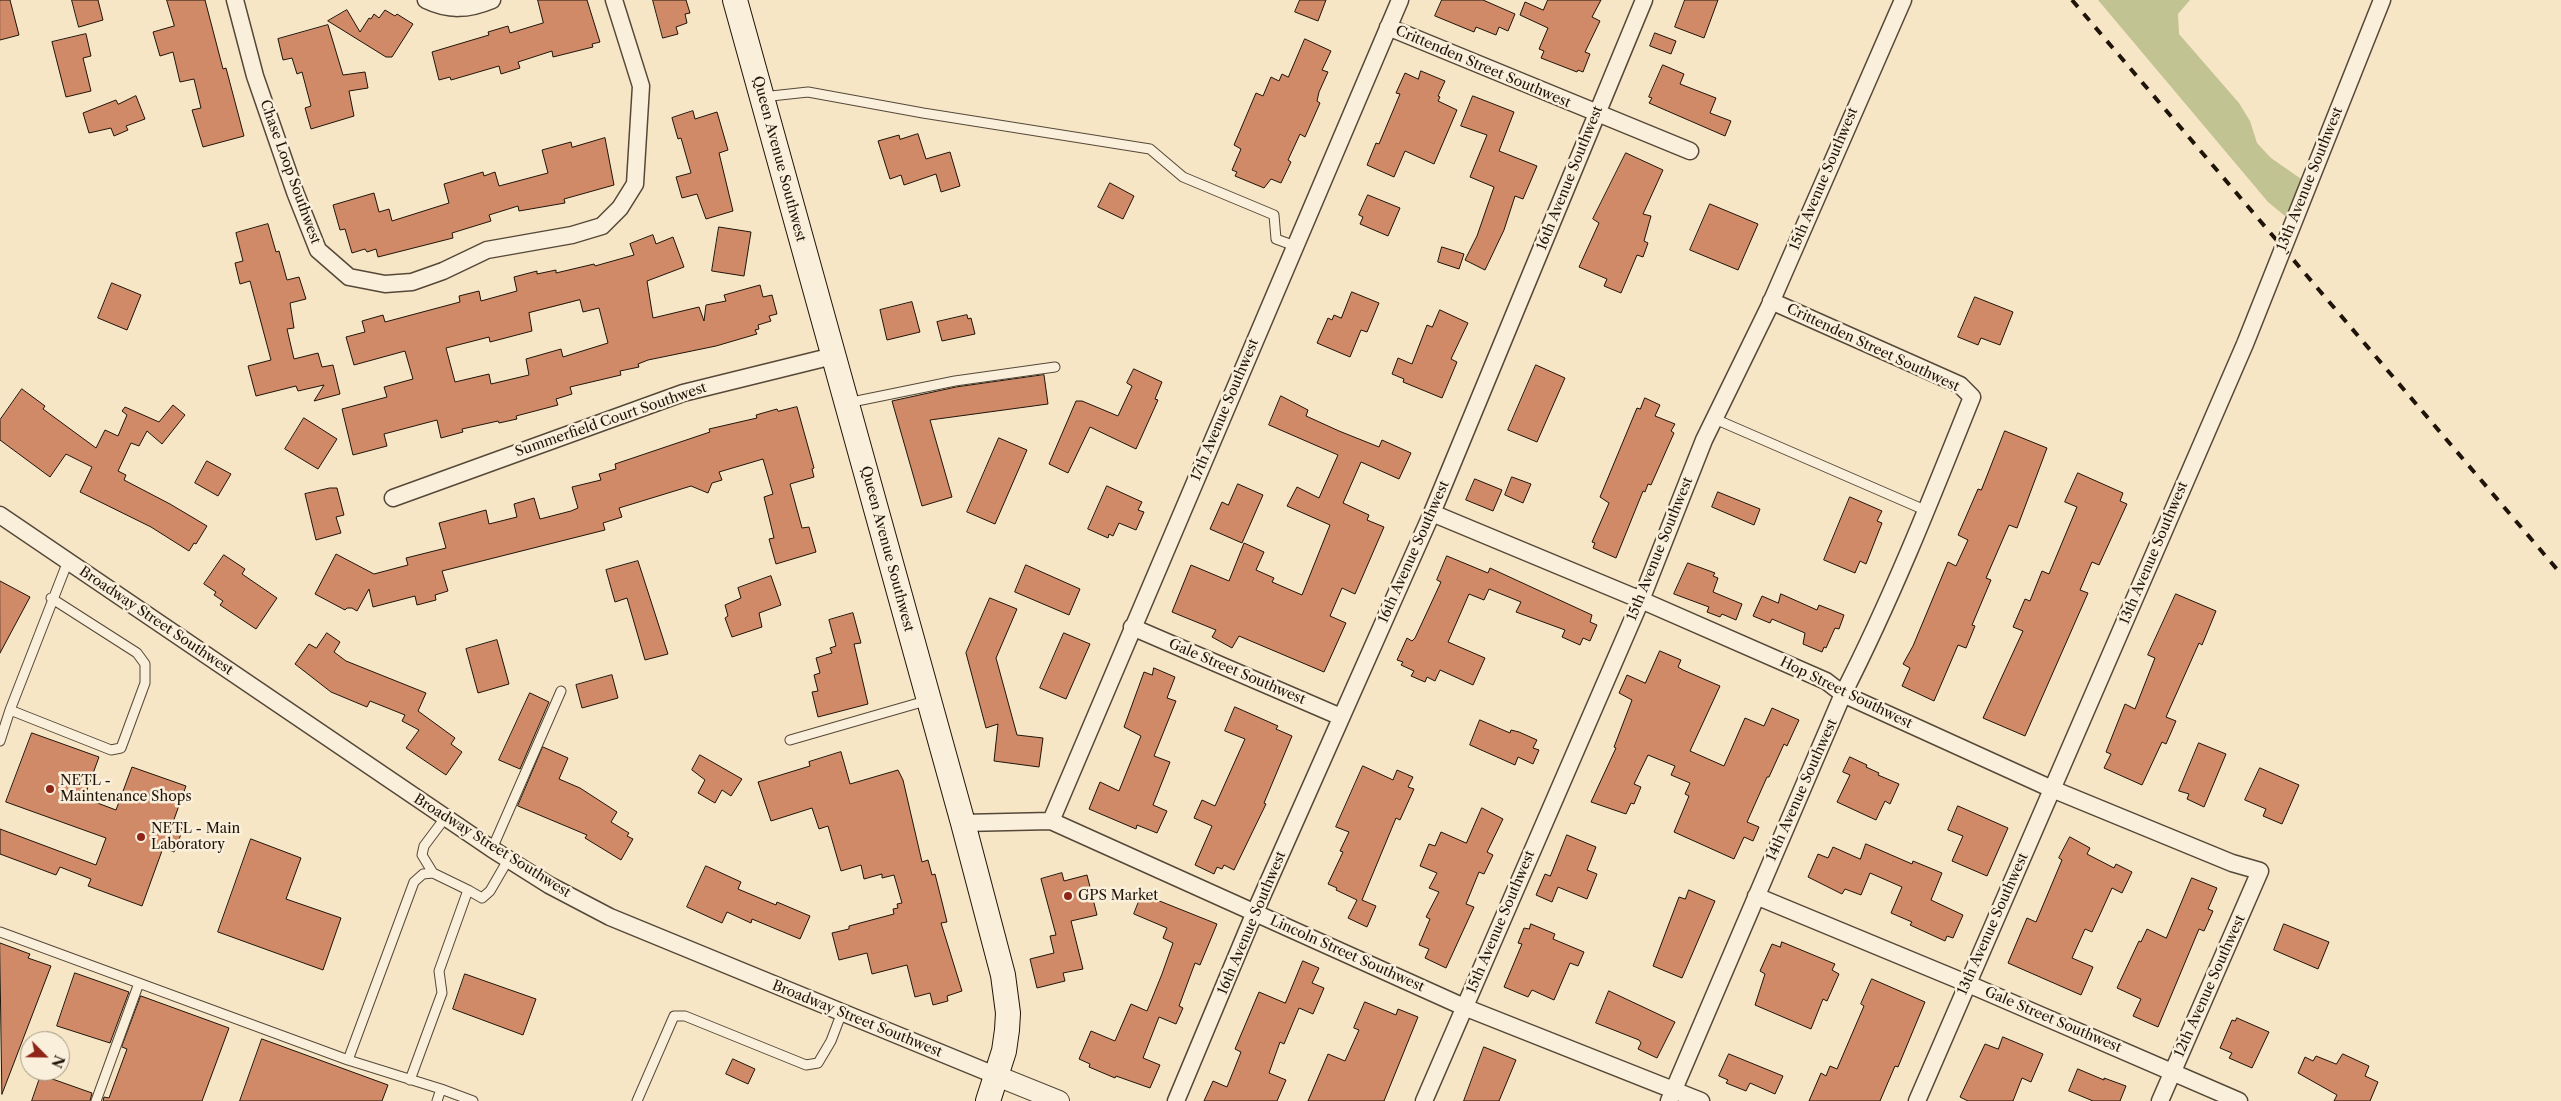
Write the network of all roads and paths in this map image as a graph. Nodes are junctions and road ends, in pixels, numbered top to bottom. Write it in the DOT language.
graph roads {
  1 [pos="235,0"];
  2 [pos="426,0"];
  3 [pos="492,0"];
  4 [pos="614,0"];
  5 [pos="735,0"];
  6 [pos="1400,0"];
  7 [pos="1644,0"];
  8 [pos="1902,0"];
  9 [pos="2382,0"];
  10 [pos="1388,27"];
  11 [pos="762,97"];
  12 [pos="1596,115"];
  13 [pos="1690,151"];
  14 [pos="1295,246"];
  15 [pos="1771,301"];
  16 [pos="834,356"];
  17 [pos="1055,367"];
  18 [pos="1972,397"];
  19 [pos="847,403"];
  20 [pos="1715,419"];
  21 [pos="393,498"];
  22 [pos="1927,511"];
  23 [pos="1432,513"];
  24 [pos="0,516"];
  25 [pos="68,561"];
  26 [pos="52,598"];
  27 [pos="1640,600"];
  28 [pos="1132,628"];
  29 [pos="561,691"];
  30 [pos="1843,694"];
  31 [pos="929,700"];
  32 [pos="10,710"];
  33 [pos="1341,717"];
  34 [pos="790,740"];
  35 [pos="0,741"];
  36 [pos="2052,789"];
  37 [pos="445,818"];
  38 [pos="1051,821"];
  39 [pos="963,822"];
  40 [pos="492,849"];
  41 [pos="508,860"];
  42 [pos="2260,871"];
  43 [pos="433,873"];
  44 [pos="468,890"];
  45 [pos="1756,896"];
  46 [pos="1255,912"];
  47 [pos="0,932"];
  48 [pos="138,983"];
  49 [pos="1966,983"];
  50 [pos="1464,1007"];
  51 [pos="842,1012"];
  52 [pos="348,1060"];
  53 [pos="2172,1072"];
  54 [pos="997,1076"];
  55 [pos="410,1080"];
  56 [pos="442,1089"];
  57 [pos="1672,1095"];
  58 [pos="96,1101"];
  59 [pos="437,1101"];
  60 [pos="473,1101"];
  61 [pos="637,1101"];
  62 [pos="988,1101"];
  63 [pos="1059,1101"];
  64 [pos="1176,1101"];
  65 [pos="1424,1101"];
  66 [pos="1701,1101"];
  67 [pos="1916,1101"];
  68 [pos="2160,1101"];
  69 [pos="2239,1101"];
  1 -- 4 [label="street, Chase Loop Southwest"];
  2 -- 3 [label="street"];
  5 -- 11 [label="main road, Queen Avenue Southwest"];
  6 -- 10 [label="street, 17th Avenue Southwest"];
  7 -- 12 [label="street, 16th Avenue Southwest"];
  8 -- 15 [label="street, 15th Avenue Southwest"];
  9 -- 36 [label="street, 13th Avenue Southwest"];
  10 -- 12 [label="street, Crittenden Street Southwest"];
  10 -- 14 [label="street, 17th Avenue Southwest"];
  11 -- 14 [label="lane"];
  11 -- 16 [label="main road, Queen Avenue Southwest"];
  12 -- 13 [label="street, Crittenden Street Southwest"];
  12 -- 23 [label="street, 16th Avenue Southwest"];
  14 -- 28 [label="street, 17th Avenue Southwest"];
  15 -- 18 [label="street, Crittenden Street Southwest"];
  15 -- 20 [label="street, 15th Avenue Southwest"];
  16 -- 19 [label="main road, Queen Avenue Southwest"];
  16 -- 21 [label="street, Summerfield Court Southwest"];
  17 -- 19 [label="lane"];
  18 -- 22 [label="street, 14th Avenue Southwest"];
  19 -- 31 [label="main road, Queen Avenue Southwest"];
  20 -- 22 [label="lane"];
  20 -- 27 [label="street, 15th Avenue Southwest"];
  22 -- 30 [label="street, 14th Avenue Southwest"];
  23 -- 27 [label="street, Hop Street Southwest"];
  23 -- 33 [label="street, 16th Avenue Southwest"];
  24 -- 25 [label="street, Broadway Street Southwest"];
  25 -- 26 [label="lane"];
  25 -- 37 [label="street, Broadway Street Southwest"];
  26 -- 32 [label="lane"];
  26 -- 32 [label="lane"];
  27 -- 30 [label="street, Hop Street Southwest"];
  27 -- 50 [label="street, 15th Avenue Southwest"];
  28 -- 33 [label="street, Gale Street Southwest"];
  28 -- 38 [label="street, 17th Avenue Southwest"];
  29 -- 40 [label="lane"];
  30 -- 36 [label="street, Hop Street Southwest"];
  30 -- 45 [label="street, 14th Avenue Southwest"];
  31 -- 34 [label="lane"];
  31 -- 39 [label="main road, Queen Avenue Southwest"];
  32 -- 35 [label="lane"];
  33 -- 46 [label="street, 16th Avenue Southwest"];
  36 -- 42 [label="street, Hop Street Southwest"];
  36 -- 49 [label="street, 13th Avenue Southwest"];
  37 -- 40 [label="street, Broadway Street Southwest"];
  37 -- 43 [label="lane"];
  38 -- 39 [label="street, Lincoln Street Southwest"];
  38 -- 46 [label="street, Lincoln Street Southwest"];
  39 -- 54 [label="main road, Queen Avenue Southwest"];
  40 -- 41 [label="street, Broadway Street Southwest"];
  41 -- 44 [label="lane"];
  41 -- 51 [label="street, Broadway Street Southwest"];
  42 -- 53 [label="street, 12th Avenue Southwest"];
  43 -- 44 [label="lane"];
  43 -- 52 [label="lane"];
  44 -- 55 [label="lane"];
  45 -- 49 [label="street, Gale Street Southwest"];
  45 -- 57 [label="street, 14th Avenue Southwest"];
  46 -- 50 [label="street, Lincoln Street Southwest"];
  46 -- 64 [label="street, 16th Avenue Southwest"];
  47 -- 48 [label="lane"];
  48 -- 52 [label="lane"];
  48 -- 58 [label="lane"];
  49 -- 53 [label="street, Gale Street Southwest"];
  49 -- 67 [label="street, 13th Avenue Southwest"];
  50 -- 57 [label="street, Lincoln Street Southwest"];
  50 -- 65 [label="street, 15th Avenue Southwest"];
  51 -- 54 [label="street, Broadway Street Southwest"];
  51 -- 61 [label="lane"];
  52 -- 55 [label="lane"];
  53 -- 68 [label="street, 12th Avenue Southwest"];
  53 -- 69 [label="street, Gale Street Southwest"];
  54 -- 62 [label="main road, Queen Avenue Southwest"];
  54 -- 63 [label="street, Broadway Street Southwest"];
  55 -- 56 [label="lane"];
  56 -- 59 [label="lane"];
  56 -- 60 [label="lane"];
  57 -- 66 [label="street, Lincoln Street Southwest"];
}
